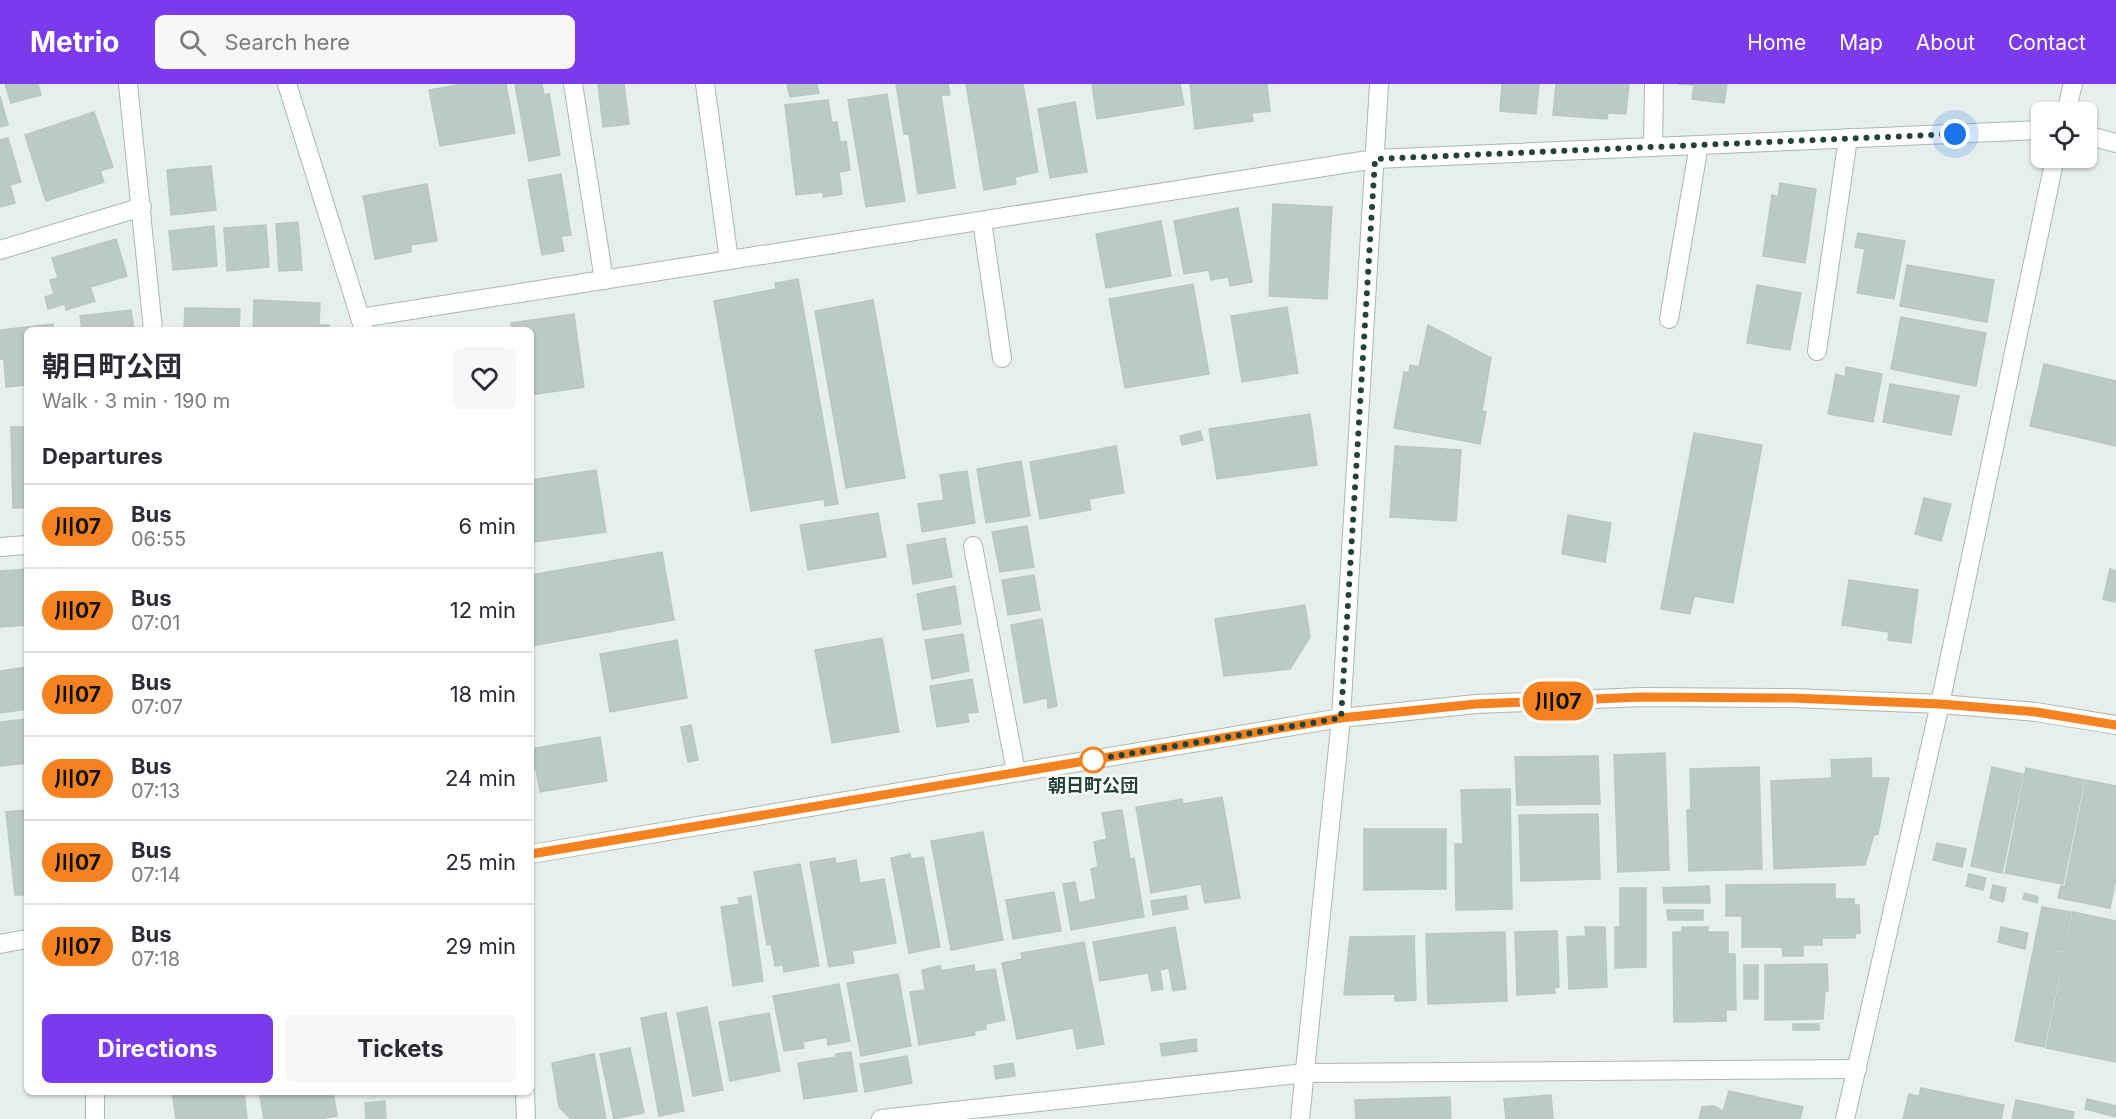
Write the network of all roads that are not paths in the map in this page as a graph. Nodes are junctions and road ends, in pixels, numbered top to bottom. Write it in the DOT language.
graph roads {
  1 [pos="128,84"];
  2 [pos="287,84"];
  3 [pos="573,84"];
  4 [pos="705,84"];
  5 [pos="1379,84"];
  6 [pos="1654,84"];
  7 [pos="2073,84"];
  8 [pos="2068,102"];
  9 [pos="2031,130"];
  10 [pos="1848,138"];
  11 [pos="2097,138"];
  12 [pos="2116,143"];
  13 [pos="1699,145"];
  14 [pos="1653,147"];
  15 [pos="1375,159"];
  16 [pos="2053,168"];
  17 [pos="142,207"];
  18 [pos="982,221"];
  19 [pos="0,250"];
  20 [pos="729,260"];
  21 [pos="604,279"];
  22 [pos="1670,318"];
  23 [pos="362,324"];
  24 [pos="153,327"];
  25 [pos="1817,351"];
  26 [pos="1002,358"];
  27 [pos="24,545"];
  28 [pos="973,546"];
  29 [pos="0,547"];
  30 [pos="1940,704"];
  31 [pos="1341,718"];
  32 [pos="2116,724"];
  33 [pos="1016,772"];
  34 [pos="534,853"];
  35 [pos="24,940"];
  36 [pos="0,944"];
  37 [pos="1857,1069"];
  38 [pos="1306,1073"];
  39 [pos="95,1095"];
  40 [pos="525,1095"];
  41 [pos="95,1119"];
  42 [pos="526,1119"];
  43 [pos="881,1119"];
  44 [pos="1300,1119"];
  45 [pos="1845,1119"];
  1 -- 17 [label="street"];
  2 -- 23 [label="street"];
  3 -- 21 [label="street"];
  4 -- 20 [label="street"];
  5 -- 15 [label="street"];
  6 -- 14 [label="street"];
  7 -- 8 [label="street"];
  9 -- 10 [label="street"];
  10 -- 13 [label="street"];
  10 -- 25 [label="street"];
  11 -- 12 [label="street"];
  13 -- 14 [label="street"];
  13 -- 22 [label="street"];
  14 -- 15 [label="street"];
  15 -- 18 [label="street"];
  15 -- 31 [label="street"];
  16 -- 30 [label="street"];
  17 -- 19 [label="street"];
  17 -- 24 [label="street"];
  18 -- 20 [label="street"];
  18 -- 26 [label="street"];
  20 -- 21 [label="street"];
  21 -- 23 [label="street"];
  27 -- 29 [label="street"];
  28 -- 33 [label="street"];
  30 -- 31 [label="street"];
  30 -- 32 [label="street"];
  30 -- 37 [label="street"];
  31 -- 33 [label="street"];
  31 -- 38 [label="street"];
  33 -- 34 [label="street"];
  35 -- 36 [label="street"];
  37 -- 38 [label="street"];
  37 -- 45 [label="street"];
  38 -- 43 [label="street"];
  38 -- 44 [label="street"];
  39 -- 41 [label="street"];
  40 -- 42 [label="street"];
}
